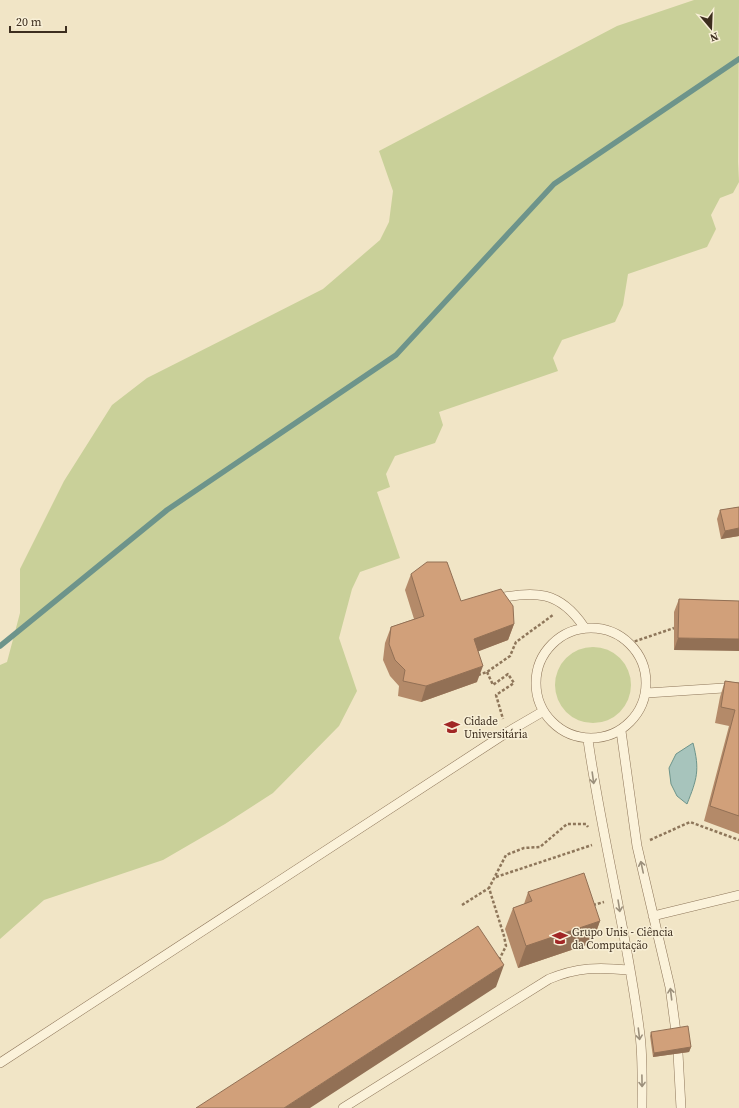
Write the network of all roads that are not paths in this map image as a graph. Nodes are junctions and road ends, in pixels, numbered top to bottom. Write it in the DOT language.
graph roads {
  1 [pos="483,602"];
  2 [pos="584,627"];
  3 [pos="739,687"];
  4 [pos="647,693"];
  5 [pos="542,712"];
  6 [pos="621,731"];
  7 [pos="588,740"];
  8 [pos="739,895"];
  9 [pos="653,916"];
  10 [pos="629,970"];
  11 [pos="676,1032"];
  12 [pos="678,1054"];
  13 [pos="0,1063"];
  14 [pos="342,1108"];
  15 [pos="642,1108"];
  16 [pos="681,1108"];
  1 -- 2 [label="lane"];
  2 -- 4 [label="lane"];
  2 -- 5 [label="lane"];
  3 -- 4 [label="lane"];
  4 -- 6 [label="lane"];
  5 -- 7 [label="lane"];
  5 -- 13 [label="lane"];
  6 -- 7 [label="lane"];
  9 -- 6 [label="lane, one-way"];
  7 -- 10 [label="lane, one-way"];
  8 -- 9 [label="lane"];
  11 -- 9 [label="lane, one-way"];
  10 -- 14 [label="lane"];
  10 -- 15 [label="lane, one-way"];
  12 -- 16 [label="lane"];
}
